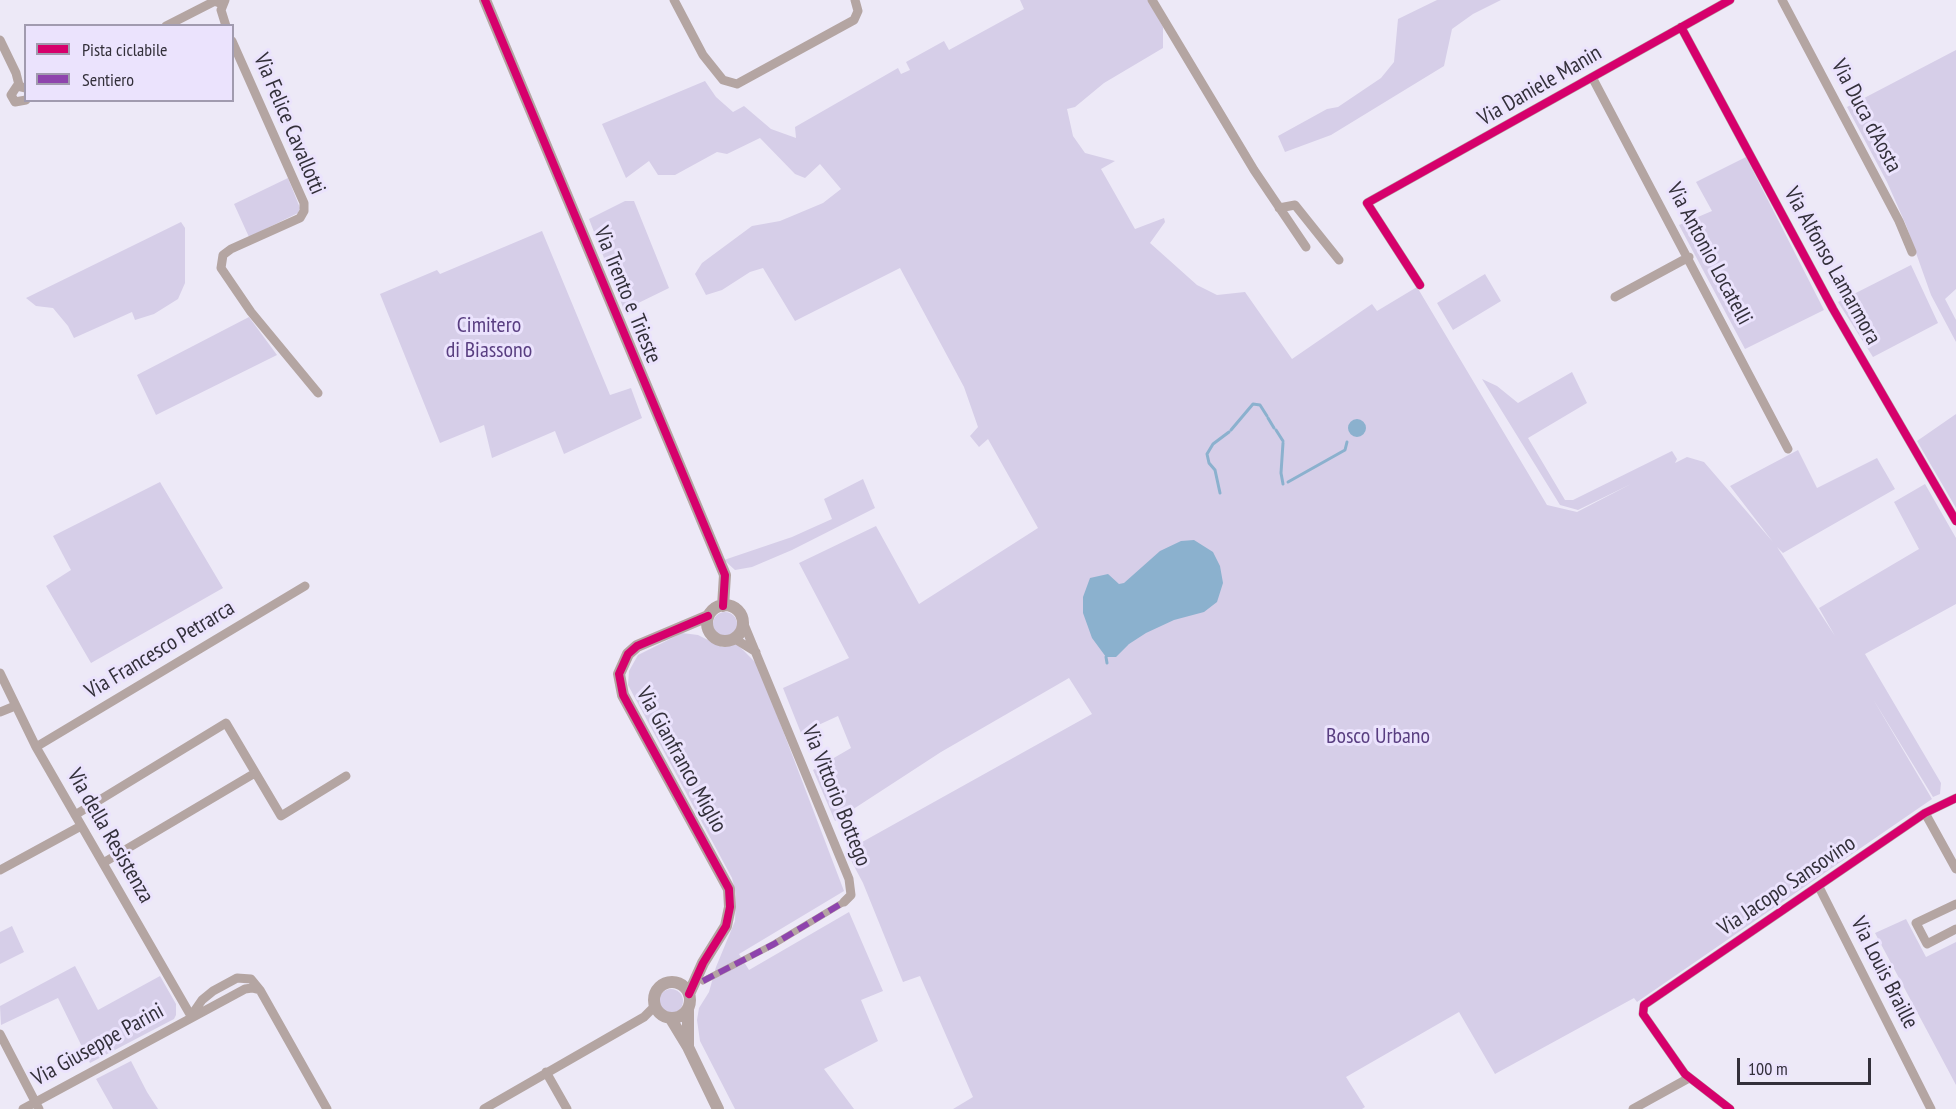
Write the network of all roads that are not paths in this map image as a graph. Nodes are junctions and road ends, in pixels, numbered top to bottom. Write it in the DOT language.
graph roads {
  1 [pos="485,0"];
  2 [pos="674,0"];
  3 [pos="855,0"];
  4 [pos="1152,0"];
  5 [pos="1730,0"];
  6 [pos="1782,0"];
  7 [pos="224,2"];
  8 [pos="170,24"];
  9 [pos="225,24"];
  10 [pos="1681,27"];
  11 [pos="0,40"];
  12 [pos="234,46"];
  13 [pos="1592,78"];
  14 [pos="22,87"];
  15 [pos="24,101"];
  16 [pos="1280,208"];
  17 [pos="1306,247"];
  18 [pos="1912,252"];
  19 [pos="1689,258"];
  20 [pos="1339,260"];
  21 [pos="1420,285"];
  22 [pos="1615,297"];
  23 [pos="318,393"];
  24 [pos="1788,449"];
  25 [pos="1956,521"];
  26 [pos="725,581"];
  27 [pos="305,586"];
  28 [pos="723,606"];
  29 [pos="740,614"];
  30 [pos="708,616"];
  31 [pos="681,629"];
  32 [pos="709,632"];
  33 [pos="735,639"];
  34 [pos="758,653"];
  35 [pos="0,673"];
  36 [pos="15,706"];
  37 [pos="0,712"];
  38 [pos="36,747"];
  39 [pos="255,773"];
  40 [pos="345,776"];
  41 [pos="1956,798"];
  42 [pos="1925,813"];
  43 [pos="75,815"];
  44 [pos="81,826"];
  45 [pos="103,863"];
  46 [pos="1956,869"];
  47 [pos="0,870"];
  48 [pos="1819,887"];
  49 [pos="844,902"];
  50 [pos="1956,904"];
  51 [pos="1956,929"];
  52 [pos="703,963"];
  53 [pos="703,981"];
  54 [pos="679,982"];
  55 [pos="689,994"];
  56 [pos="655,1006"];
  57 [pos="688,1008"];
  58 [pos="191,1016"];
  59 [pos="671,1019"];
  60 [pos="0,1034"];
  61 [pos="688,1047"];
  62 [pos="4,1049"];
  63 [pos="546,1072"];
  64 [pos="1689,1078"];
  65 [pos="37,1105"];
  66 [pos="23,1109"];
  67 [pos="327,1109"];
  68 [pos="484,1109"];
  69 [pos="567,1109"];
  70 [pos="718,1109"];
  71 [pos="1633,1109"];
  72 [pos="1730,1109"];
  73 [pos="1931,1109"];
  1 -- 26 [label="street, Via Trento e Trieste"];
  2 -- 3 [label="street"];
  4 -- 16 [label="street"];
  5 -- 10 [label="street, Via Daniele Manin"];
  6 -- 18 [label="street, Via Duca d'Aosta"];
  7 -- 8 [label="street"];
  7 -- 9 [label="street"];
  10 -- 13 [label="street, Via Daniele Manin"];
  10 -- 25 [label="street, Via Alfonso Lamarmora"];
  11 -- 14 [label="street"];
  12 -- 23 [label="street, Via Felice Cavallotti"];
  13 -- 19 [label="street, Via Antonio Locatelli"];
  13 -- 21 [label="street, Via Daniele Manin"];
  14 -- 15 [label="street"];
  16 -- 17 [label="street"];
  16 -- 20 [label="street"];
  19 -- 22 [label="street"];
  19 -- 24 [label="street, Via Antonio Locatelli"];
  26 -- 28 [label="street, Via Trento e Trieste"];
  26 -- 29 [label="street, Via Trento e Trieste"];
  27 -- 38 [label="street, Via Francesco Petrarca"];
  28 -- 29 [label="street"];
  28 -- 30 [label="street"];
  29 -- 33 [label="street"];
  29 -- 34 [label="street, Via Vittorio Bottego"];
  30 -- 31 [label="street, Via Gianfranco Miglio"];
  30 -- 32 [label="street"];
  31 -- 32 [label="street, Via Gianfranco Miglio"];
  31 -- 52 [label="street, Via Gianfranco Miglio"];
  32 -- 33 [label="street"];
  33 -- 34 [label="street"];
  34 -- 49 [label="street, Via Vittorio Bottego"];
  35 -- 36 [label="street, Via della Resistenza"];
  36 -- 37 [label="street"];
  36 -- 38 [label="street, Via della Resistenza"];
  38 -- 43 [label="street, Via della Resistenza"];
  39 -- 40 [label="street"];
  39 -- 43 [label="street"];
  39 -- 45 [label="street"];
  41 -- 42 [label="street, Via Jacopo Sansovino"];
  42 -- 46 [label="street"];
  42 -- 48 [label="street, Via Jacopo Sansovino"];
  43 -- 44 [label="street, Via della Resistenza"];
  44 -- 45 [label="street, Via della Resistenza"];
  44 -- 47 [label="street"];
  45 -- 58 [label="street, Via della Resistenza"];
  48 -- 64 [label="street, Via Jacopo Sansovino"];
  48 -- 73 [label="street, Via Louis Braille"];
  49 -- 53 [label="street, Via Vittorio Bottego"];
  50 -- 51 [label="street"];
  52 -- 54 [label="street, Via Gianfranco Miglio"];
  52 -- 55 [label="street, Via Gianfranco Miglio"];
  54 -- 55 [label="street"];
  54 -- 56 [label="street"];
  55 -- 57 [label="street"];
  56 -- 59 [label="street"];
  56 -- 63 [label="street"];
  57 -- 59 [label="street"];
  57 -- 61 [label="street"];
  58 -- 65 [label="street, Via Giuseppe Parini"];
  58 -- 67 [label="street, Via Giuseppe Parini"];
  59 -- 61 [label="street"];
  60 -- 62 [label="street"];
  61 -- 70 [label="street"];
  62 -- 65 [label="street"];
  63 -- 68 [label="street"];
  63 -- 69 [label="street"];
  64 -- 71 [label="street"];
  64 -- 72 [label="street"];
  65 -- 66 [label="street, Via Giuseppe Parini"];
}
